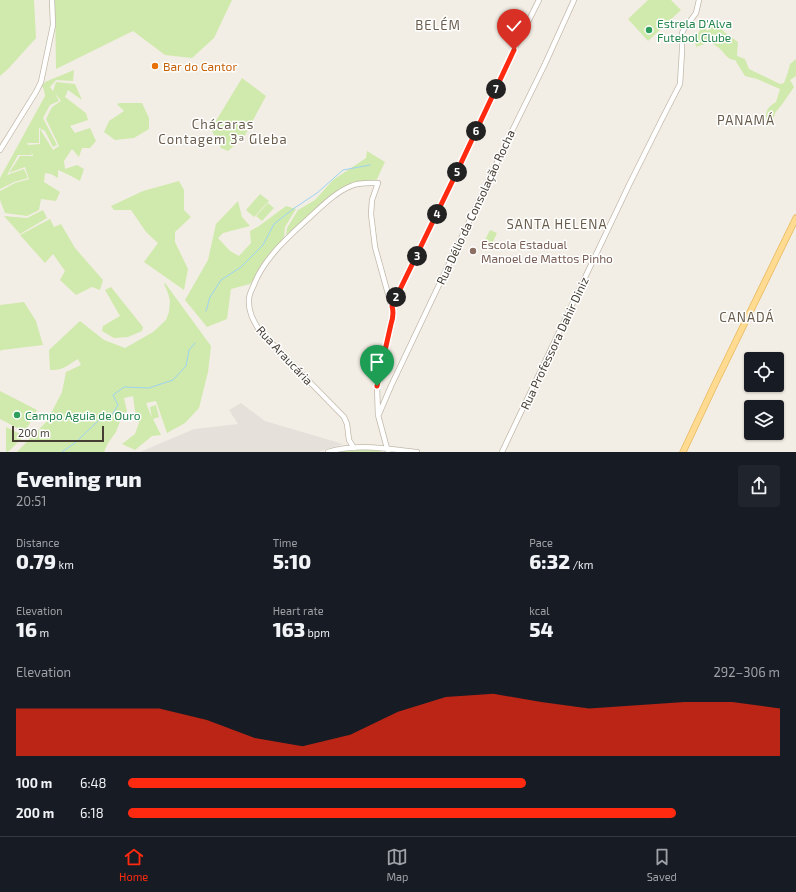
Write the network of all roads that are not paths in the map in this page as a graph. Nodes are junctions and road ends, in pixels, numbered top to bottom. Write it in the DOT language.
graph roads {
  1 [pos="52,0"];
  2 [pos="539,0"];
  3 [pos="574,0"];
  4 [pos="699,0"];
  5 [pos="0,150"];
  6 [pos="796,218"];
  7 [pos="392,306"];
  8 [pos="378,415"];
  9 [pos="349,440"];
  10 [pos="354,448"];
  11 [pos="346,449"];
  12 [pos="388,450"];
  13 [pos="328,452"];
  14 [pos="417,452"];
  15 [pos="502,452"];
  16 [pos="683,452"];
  1 -- 5 [label="street"];
  2 -- 7 [label="street"];
  3 -- 8 [label="street, Rua Délio da Consolação Rocha"];
  4 -- 15 [label="street, Rua Professora Dahir Diniz"];
  6 -- 16 [label="main road"];
  7 -- 8 [label="street"];
  7 -- 9 [label="street, Rua Araucária"];
  8 -- 12 [label="street"];
  9 -- 10 [label="street, Rua Araucária"];
  9 -- 11 [label="street, Rua Araucária"];
  10 -- 11 [label="street"];
  10 -- 12 [label="street"];
  11 -- 13 [label="street"];
  12 -- 14 [label="street"];
}
